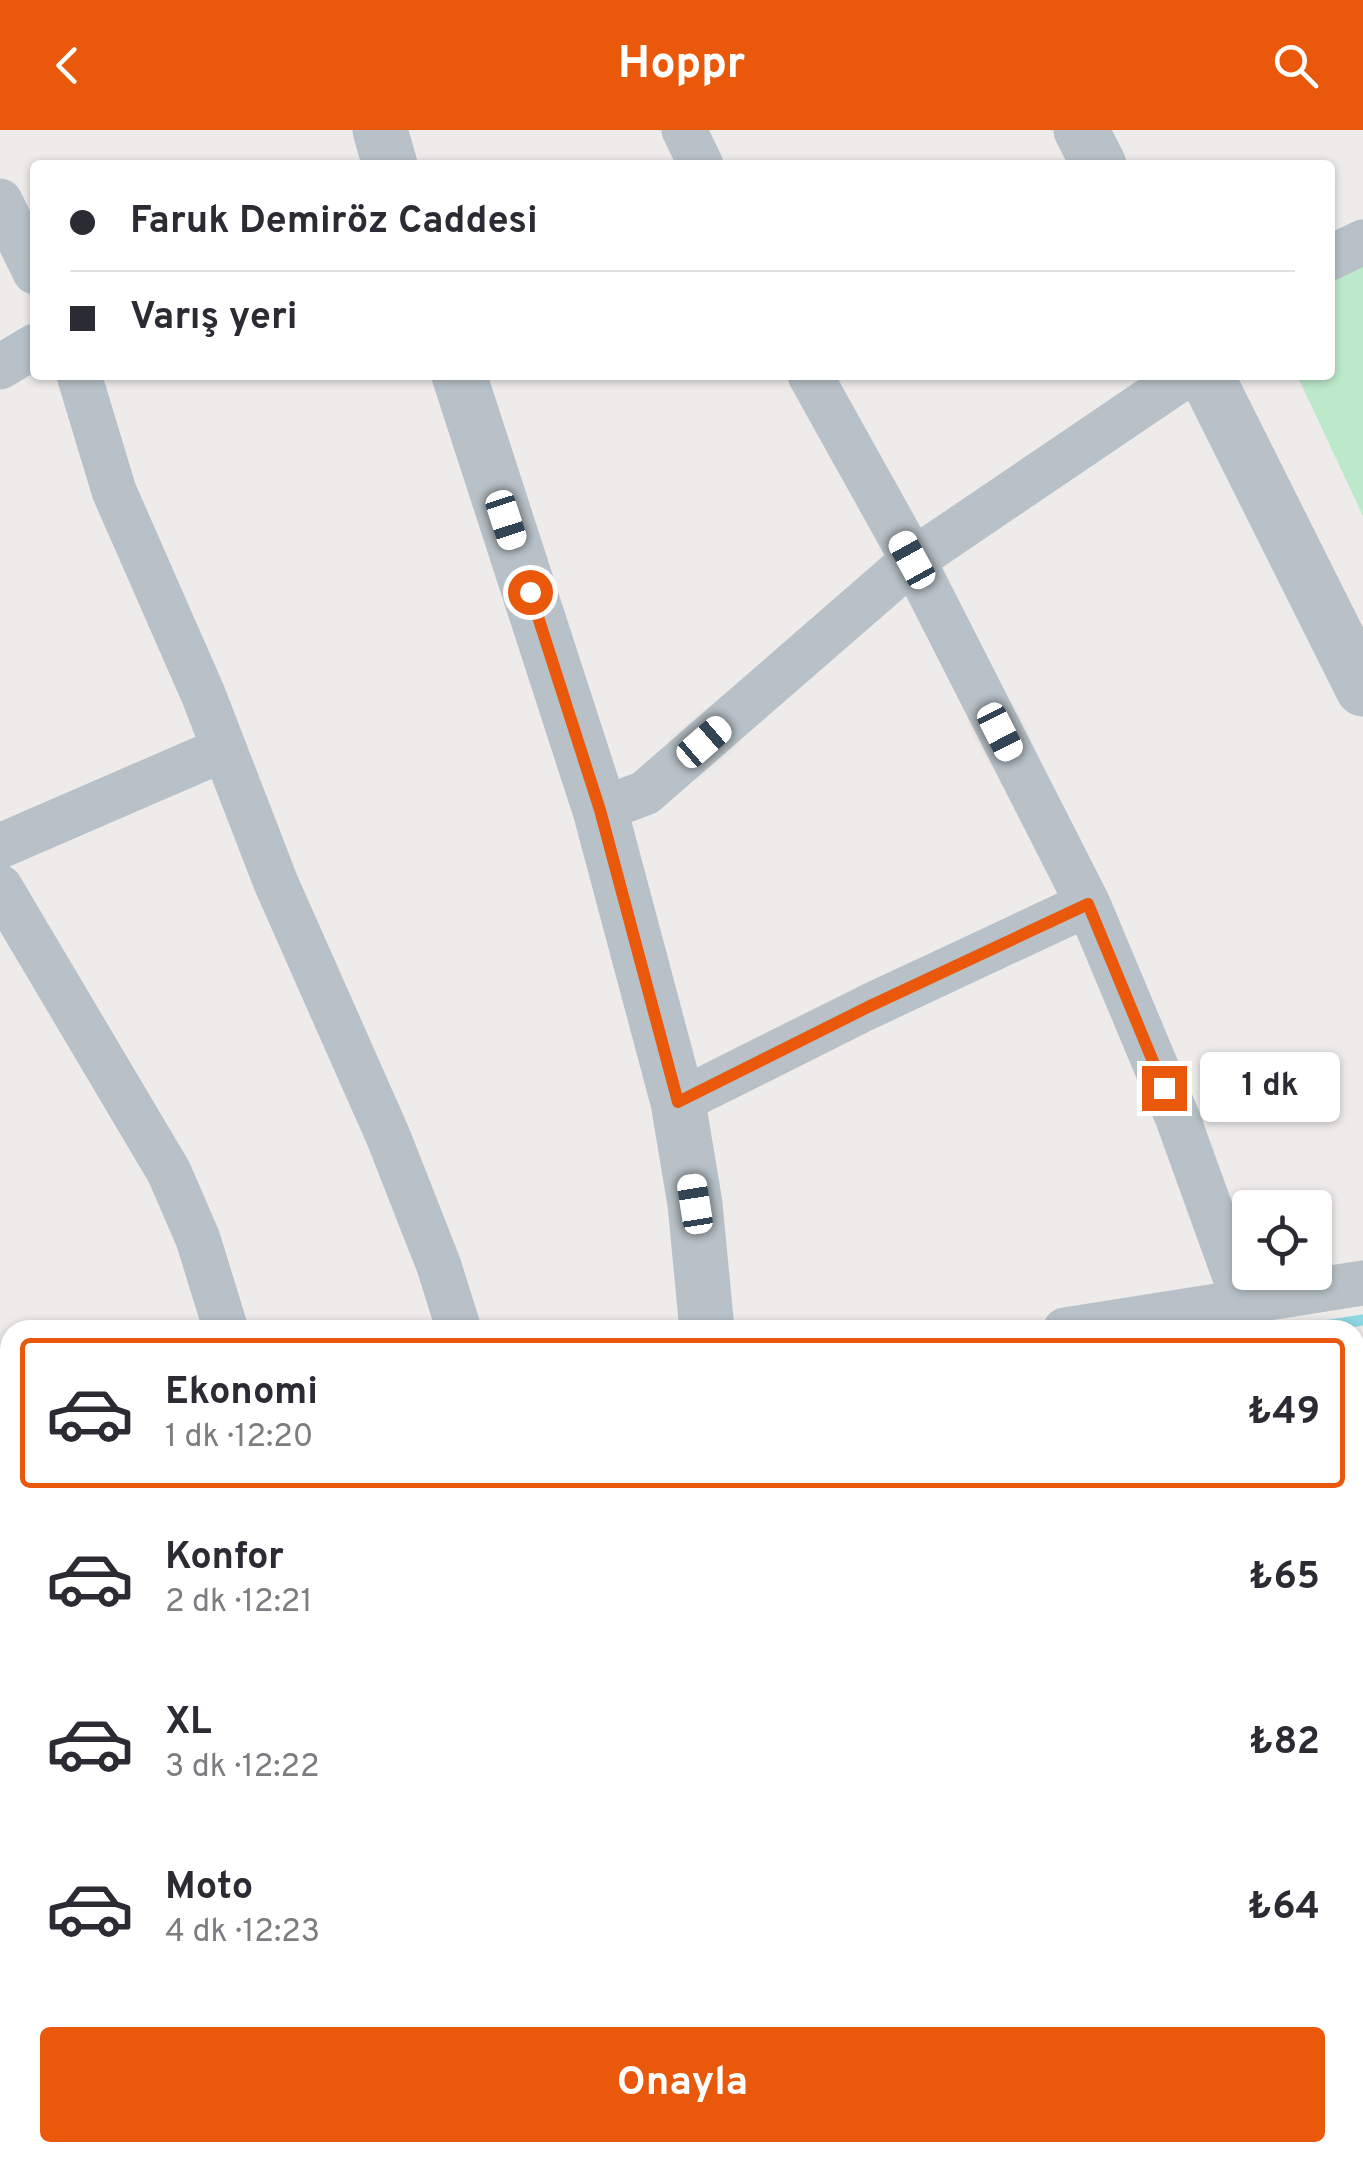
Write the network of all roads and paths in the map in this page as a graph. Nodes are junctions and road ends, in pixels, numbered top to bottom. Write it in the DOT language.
graph roads {
  1 [pos="380,130"];
  2 [pos="684,130"];
  3 [pos="1081,130"];
  4 [pos="389,160"];
  5 [pos="699,160"];
  6 [pos="1096,160"];
  7 [pos="0,201"];
  8 [pos="1363,242"];
  9 [pos="1335,256"];
  10 [pos="30,262"];
  11 [pos="30,349"];
  12 [pos="0,367"];
  13 [pos="81,380"];
  14 [pos="461,380"];
  15 [pos="813,380"];
  16 [pos="1179,380"];
  17 [pos="1208,380"];
  18 [pos="912,560"];
  19 [pos="1363,689"];
  20 [pos="224,749"];
  21 [pos="600,810"];
  22 [pos="0,846"];
  23 [pos="0,887"];
  24 [pos="1088,904"];
  25 [pos="678,1102"];
  26 [pos="1363,1284"];
  27 [pos="1244,1302"];
  28 [pos="223,1320"];
  29 [pos="455,1320"];
  30 [pos="706,1320"];
  31 [pos="1129,1320"];
  1 -- 4 [label="street"];
  2 -- 5 [label="street"];
  3 -- 6 [label="street"];
  7 -- 10 [label="street"];
  8 -- 9 [label="street"];
  11 -- 12 [label="street"];
  13 -- 20 [label="street"];
  14 -- 21 [label="street"];
  15 -- 18 [label="street"];
  16 -- 18 [label="street"];
  17 -- 19 [label="street"];
  18 -- 21 [label="street"];
  18 -- 24 [label="street"];
  20 -- 22 [label="street"];
  20 -- 29 [label="street"];
  21 -- 25 [label="street"];
  23 -- 28 [label="street"];
  24 -- 25 [label="street"];
  24 -- 27 [label="street"];
  25 -- 30 [label="street"];
  26 -- 27 [label="street"];
  27 -- 31 [label="street"];
}
